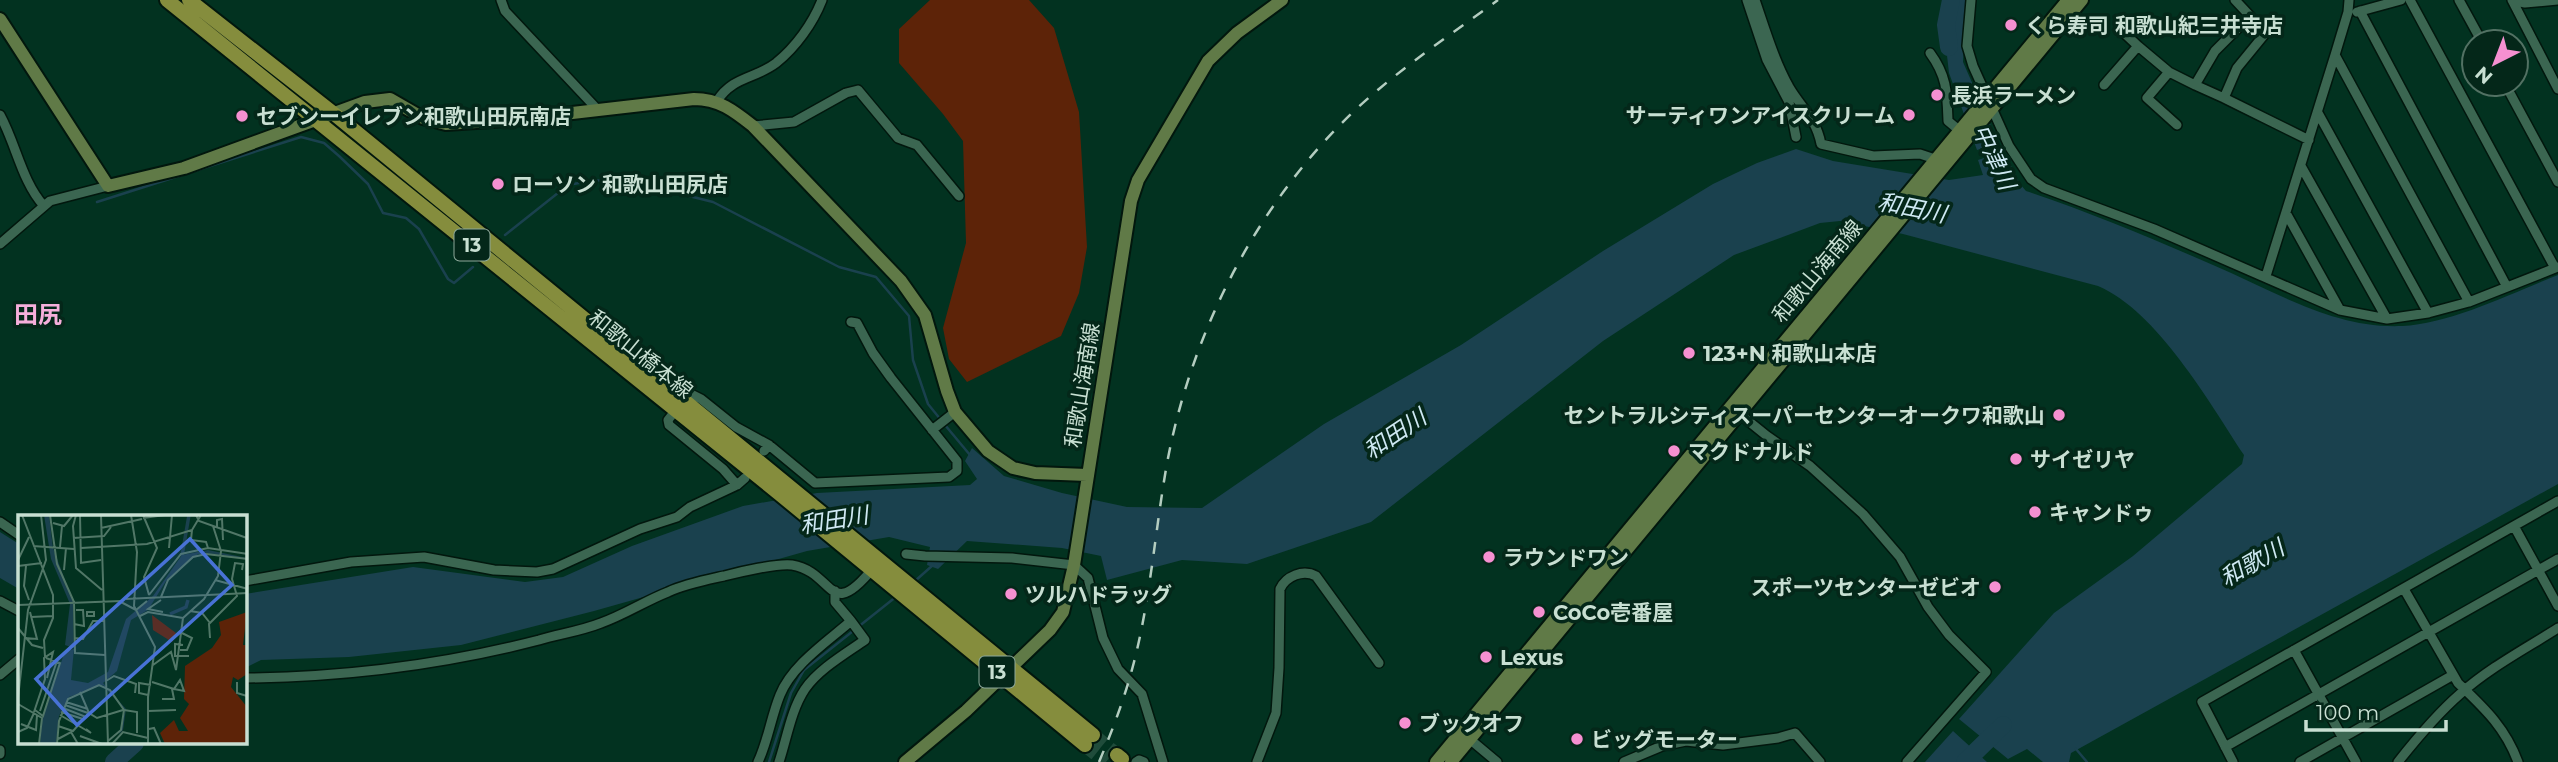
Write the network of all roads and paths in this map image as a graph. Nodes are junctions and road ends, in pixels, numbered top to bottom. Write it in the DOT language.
graph roads {
  1 [pos="167,0"];
  2 [pos="189,0"];
  3 [pos="501,0"];
  4 [pos="822,0"];
  5 [pos="1282,0"];
  6 [pos="1747,0"];
  7 [pos="1971,0"];
  8 [pos="2068,0"];
  9 [pos="2082,0"];
  10 [pos="2235,0"];
  11 [pos="2349,0"];
  12 [pos="2402,0"];
  13 [pos="2410,0"];
  14 [pos="2459,0"];
  15 [pos="2512,0"];
  16 [pos="2558,0"];
  17 [pos="1759,2"];
  18 [pos="2360,11"];
  19 [pos="2348,12"];
  20 [pos="0,19"];
  21 [pos="2474,28"];
  22 [pos="2122,31"];
  23 [pos="2264,35"];
  24 [pos="2138,46"];
  25 [pos="1930,53"];
  26 [pos="2335,55"];
  27 [pos="2169,72"];
  28 [pos="2104,85"];
  29 [pos="2195,85"];
  30 [pos="2558,89"];
  31 [pos="2224,98"];
  32 [pos="2513,98"];
  33 [pos="717,101"];
  34 [pos="1988,105"];
  35 [pos="597,109"];
  36 [pos="333,113"];
  37 [pos="2318,113"];
  38 [pos="0,115"];
  39 [pos="316,118"];
  40 [pos="2177,125"];
  41 [pos="753,126"];
  42 [pos="1962,134"];
  43 [pos="1796,137"];
  44 [pos="2309,140"];
  45 [pos="1938,165"];
  46 [pos="2301,166"];
  47 [pos="2558,182"];
  48 [pos="108,186"];
  49 [pos="959,196"];
  50 [pos="44,206"];
  51 [pos="2286,213"];
  52 [pos="0,244"];
  53 [pos="2556,267"];
  54 [pos="2266,276"];
  55 [pos="2507,287"];
  56 [pos="2469,302"];
  57 [pos="2340,310"];
  58 [pos="2428,313"];
  59 [pos="2387,319"];
  60 [pos="851,322"];
  61 [pos="679,405"];
  62 [pos="1735,410"];
  63 [pos="952,415"];
  64 [pos="935,428"];
  65 [pos="1087,475"];
  66 [pos="784,489"];
  67 [pos="2558,502"];
  68 [pos="0,522"];
  69 [pos="2514,526"];
  70 [pos="18,534"];
  71 [pos="906,554"];
  72 [pos="2558,559"];
  73 [pos="1075,562"];
  74 [pos="876,563"];
  75 [pos="2538,570"];
  76 [pos="247,581"];
  77 [pos="2404,589"];
  78 [pos="835,592"];
  79 [pos="0,601"];
  80 [pos="2558,606"];
  81 [pos="18,610"];
  82 [pos="851,621"];
  83 [pos="2558,628"];
  84 [pos="2429,632"];
  85 [pos="2294,650"];
  86 [pos="18,660"];
  87 [pos="1380,663"];
  88 [pos="1007,672"];
  89 [pos="2453,674"];
  90 [pos="0,675"];
  91 [pos="247,678"];
  92 [pos="2465,690"];
  93 [pos="2319,695"];
  94 [pos="1466,736"];
  95 [pos="2343,737"];
  96 [pos="1089,740"];
  97 [pos="2225,747"];
  98 [pos="1125,758"];
  99 [pos="758,762"];
  100 [pos="779,762"];
  101 [pos="905,762"];
  102 [pos="1144,762"];
  103 [pos="1163,762"];
  104 [pos="1257,762"];
  105 [pos="1436,762"];
  106 [pos="1451,762"];
  107 [pos="1497,762"];
  108 [pos="1624,762"];
  109 [pos="1820,762"];
  110 [pos="1907,762"];
  111 [pos="2234,762"];
  112 [pos="2300,762"];
  113 [pos="2356,762"];
  114 [pos="2398,762"];
  115 [pos="2518,762"];
  1 -- 39 [label="main road, 和歌山橋本線 / 13"];
  2 -- 36 [label="main road, 和歌山橋本線 / 13"];
  3 -- 35 [label="street"];
  4 -- 33 [label="street"];
  5 -- 65 [label="main road, 和歌山海南線"];
  6 -- 43 [label="street"];
  7 -- 34 [label="street"];
  8 -- 34 [label="main road, 和歌山海南線"];
  9 -- 34 [label="main road, 和歌山海南線"];
  10 -- 29 [label="street"];
  11 -- 19 [label="street"];
  12 -- 18 [label="street"];
  13 -- 53 [label="street"];
  14 -- 21 [label="street"];
  15 -- 16 [label="street"];
  15 -- 30 [label="street"];
  17 -- 45 [label="street"];
  18 -- 19 [label="street"];
  18 -- 55 [label="street"];
  19 -- 26 [label="street"];
  20 -- 48 [label="main road"];
  22 -- 24 [label="street"];
  23 -- 31 [label="street"];
  24 -- 27 [label="street"];
  24 -- 28 [label="street"];
  25 -- 42 [label="street"];
  26 -- 37 [label="street"];
  26 -- 56 [label="street"];
  27 -- 29 [label="street"];
  27 -- 40 [label="street"];
  29 -- 31 [label="street"];
  31 -- 44 [label="street"];
  32 -- 47 [label="street"];
  33 -- 35 [label="main road"];
  33 -- 41 [label="main road"];
  34 -- 42 [label="main road, 和歌山海南線"];
  34 -- 54 [label="street"];
  35 -- 36 [label="main road"];
  36 -- 39 [label="main road"];
  36 -- 61 [label="main road, 和歌山橋本線 / 13"];
  37 -- 44 [label="street"];
  37 -- 58 [label="street"];
  38 -- 50 [label="street"];
  39 -- 48 [label="main road"];
  39 -- 61 [label="main road, 和歌山橋本線 / 13"];
  41 -- 49 [label="street"];
  41 -- 63 [label="main road"];
  42 -- 45 [label="main road, 和歌山海南線"];
  44 -- 46 [label="street"];
  45 -- 62 [label="main road, 和歌山海南線"];
  46 -- 51 [label="street"];
  46 -- 59 [label="street"];
  48 -- 50 [label="street"];
  50 -- 52 [label="street"];
  51 -- 54 [label="street"];
  51 -- 57 [label="street"];
  53 -- 55 [label="street"];
  54 -- 57 [label="street"];
  55 -- 56 [label="street"];
  56 -- 58 [label="street"];
  57 -- 59 [label="street"];
  58 -- 59 [label="street"];
  60 -- 64 [label="street"];
  61 -- 64 [label="street"];
  61 -- 66 [label="main road, 和歌山橋本線 / 13"];
  61 -- 76 [label="street"];
  62 -- 94 [label="main road, 和歌山海南線"];
  62 -- 110 [label="street"];
  63 -- 64 [label="street"];
  63 -- 65 [label="main road"];
  65 -- 73 [label="main road, 和歌山海南線"];
  66 -- 74 [label="main road, 和歌山橋本線 / 13"];
  66 -- 74 [label="main road, 和歌山橋本線 / 13"];
  67 -- 69 [label="street"];
  68 -- 70 [label="street"];
  69 -- 75 [label="street"];
  69 -- 77 [label="street"];
  71 -- 73 [label="street"];
  72 -- 75 [label="street"];
  73 -- 88 [label="main road, 和歌山海南線"];
  73 -- 103 [label="street"];
  74 -- 78 [label="street"];
  74 -- 88 [label="main road, 和歌山橋本線 / 13"];
  75 -- 80 [label="street"];
  75 -- 84 [label="street"];
  77 -- 84 [label="street"];
  77 -- 85 [label="street"];
  78 -- 82 [label="street"];
  78 -- 91 [label="street"];
  79 -- 81 [label="street"];
  82 -- 99 [label="street"];
  82 -- 100 [label="street"];
  83 -- 92 [label="street"];
  84 -- 89 [label="street"];
  84 -- 93 [label="street"];
  85 -- 93 [label="street"];
  85 -- 97 [label="street"];
  86 -- 90 [label="street"];
  87 -- 104 [label="street"];
  88 -- 96 [label="main road, 和歌山橋本線 / 13"];
  88 -- 101 [label="main road, 和歌山海南線"];
  89 -- 92 [label="street"];
  89 -- 95 [label="street"];
  92 -- 114 [label="street"];
  92 -- 115 [label="street"];
  93 -- 95 [label="street"];
  93 -- 97 [label="street"];
  94 -- 105 [label="main road, 和歌山海南線"];
  94 -- 106 [label="main road, 和歌山海南線"];
  94 -- 107 [label="street"];
  95 -- 112 [label="street"];
  95 -- 113 [label="street"];
  97 -- 111 [label="street"];
  98 -- 102 [label="street"];
  108 -- 109 [label="street"];
}
